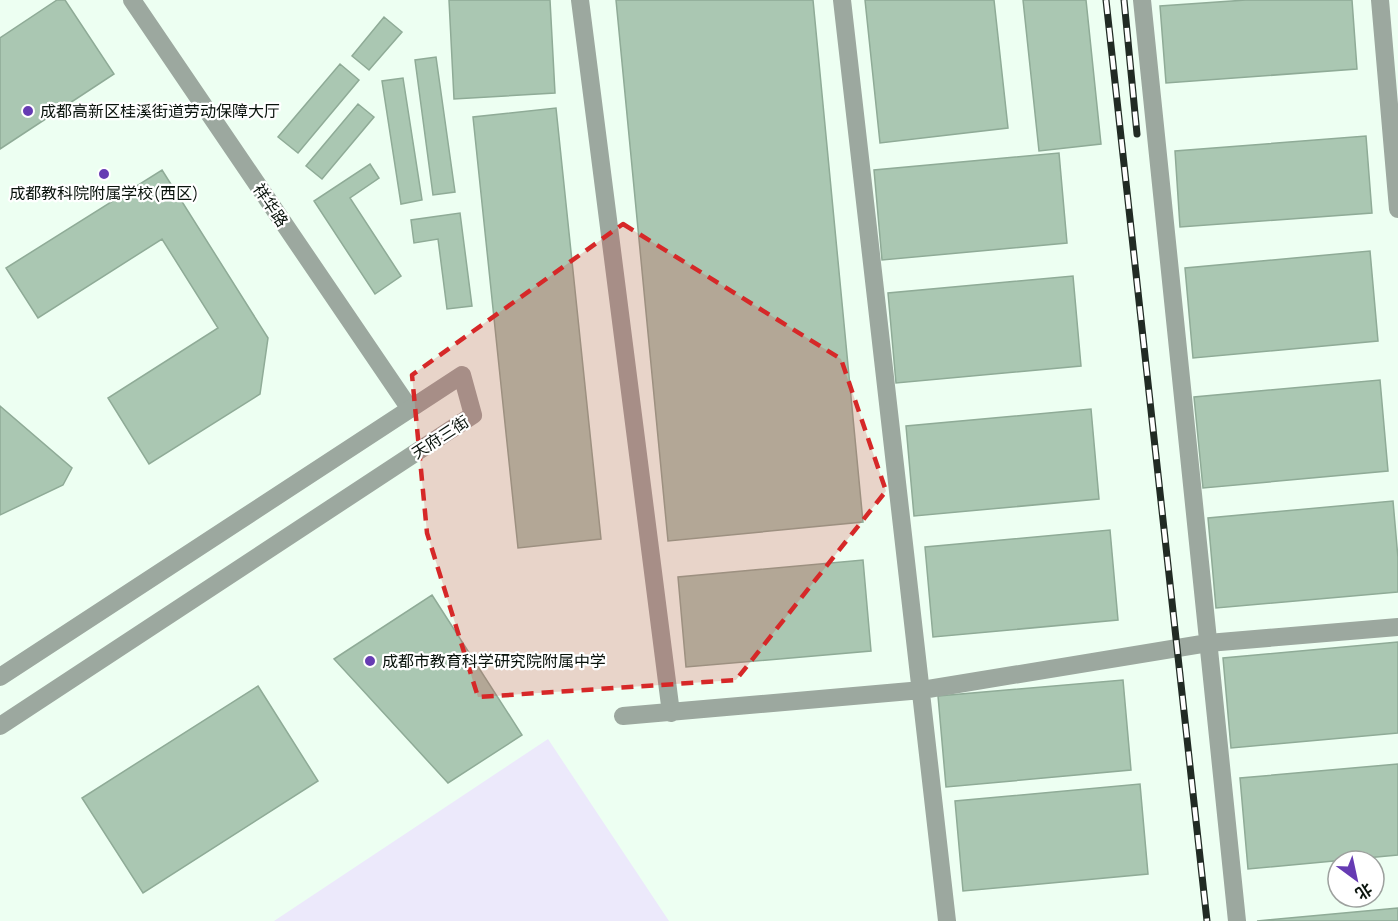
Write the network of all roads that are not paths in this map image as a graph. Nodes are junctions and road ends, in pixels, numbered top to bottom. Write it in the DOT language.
graph roads {
  1 [pos="132,0"];
  2 [pos="580,0"];
  3 [pos="842,0"];
  4 [pos="1142,0"];
  5 [pos="1380,0"];
  6 [pos="1398,209"];
  7 [pos="410,409"];
  8 [pos="1398,627"];
  9 [pos="1208,643"];
  10 [pos="0,677"];
  11 [pos="922,690"];
  12 [pos="671,713"];
  13 [pos="622,716"];
  14 [pos="0,726"];
  15 [pos="947,921"];
  16 [pos="1237,921"];
  1 -- 7 [label="street, 祥华路"];
  2 -- 12 [label="street"];
  3 -- 11 [label="street"];
  4 -- 9 [label="street"];
  5 -- 6 [label="street"];
  7 -- 10 [label="street, 天府三街"];
  7 -- 14 [label="street, 天府三街"];
  8 -- 9 [label="street"];
  9 -- 11 [label="street"];
  9 -- 16 [label="street"];
  11 -- 12 [label="street"];
  11 -- 15 [label="street"];
  12 -- 13 [label="street"];
}
